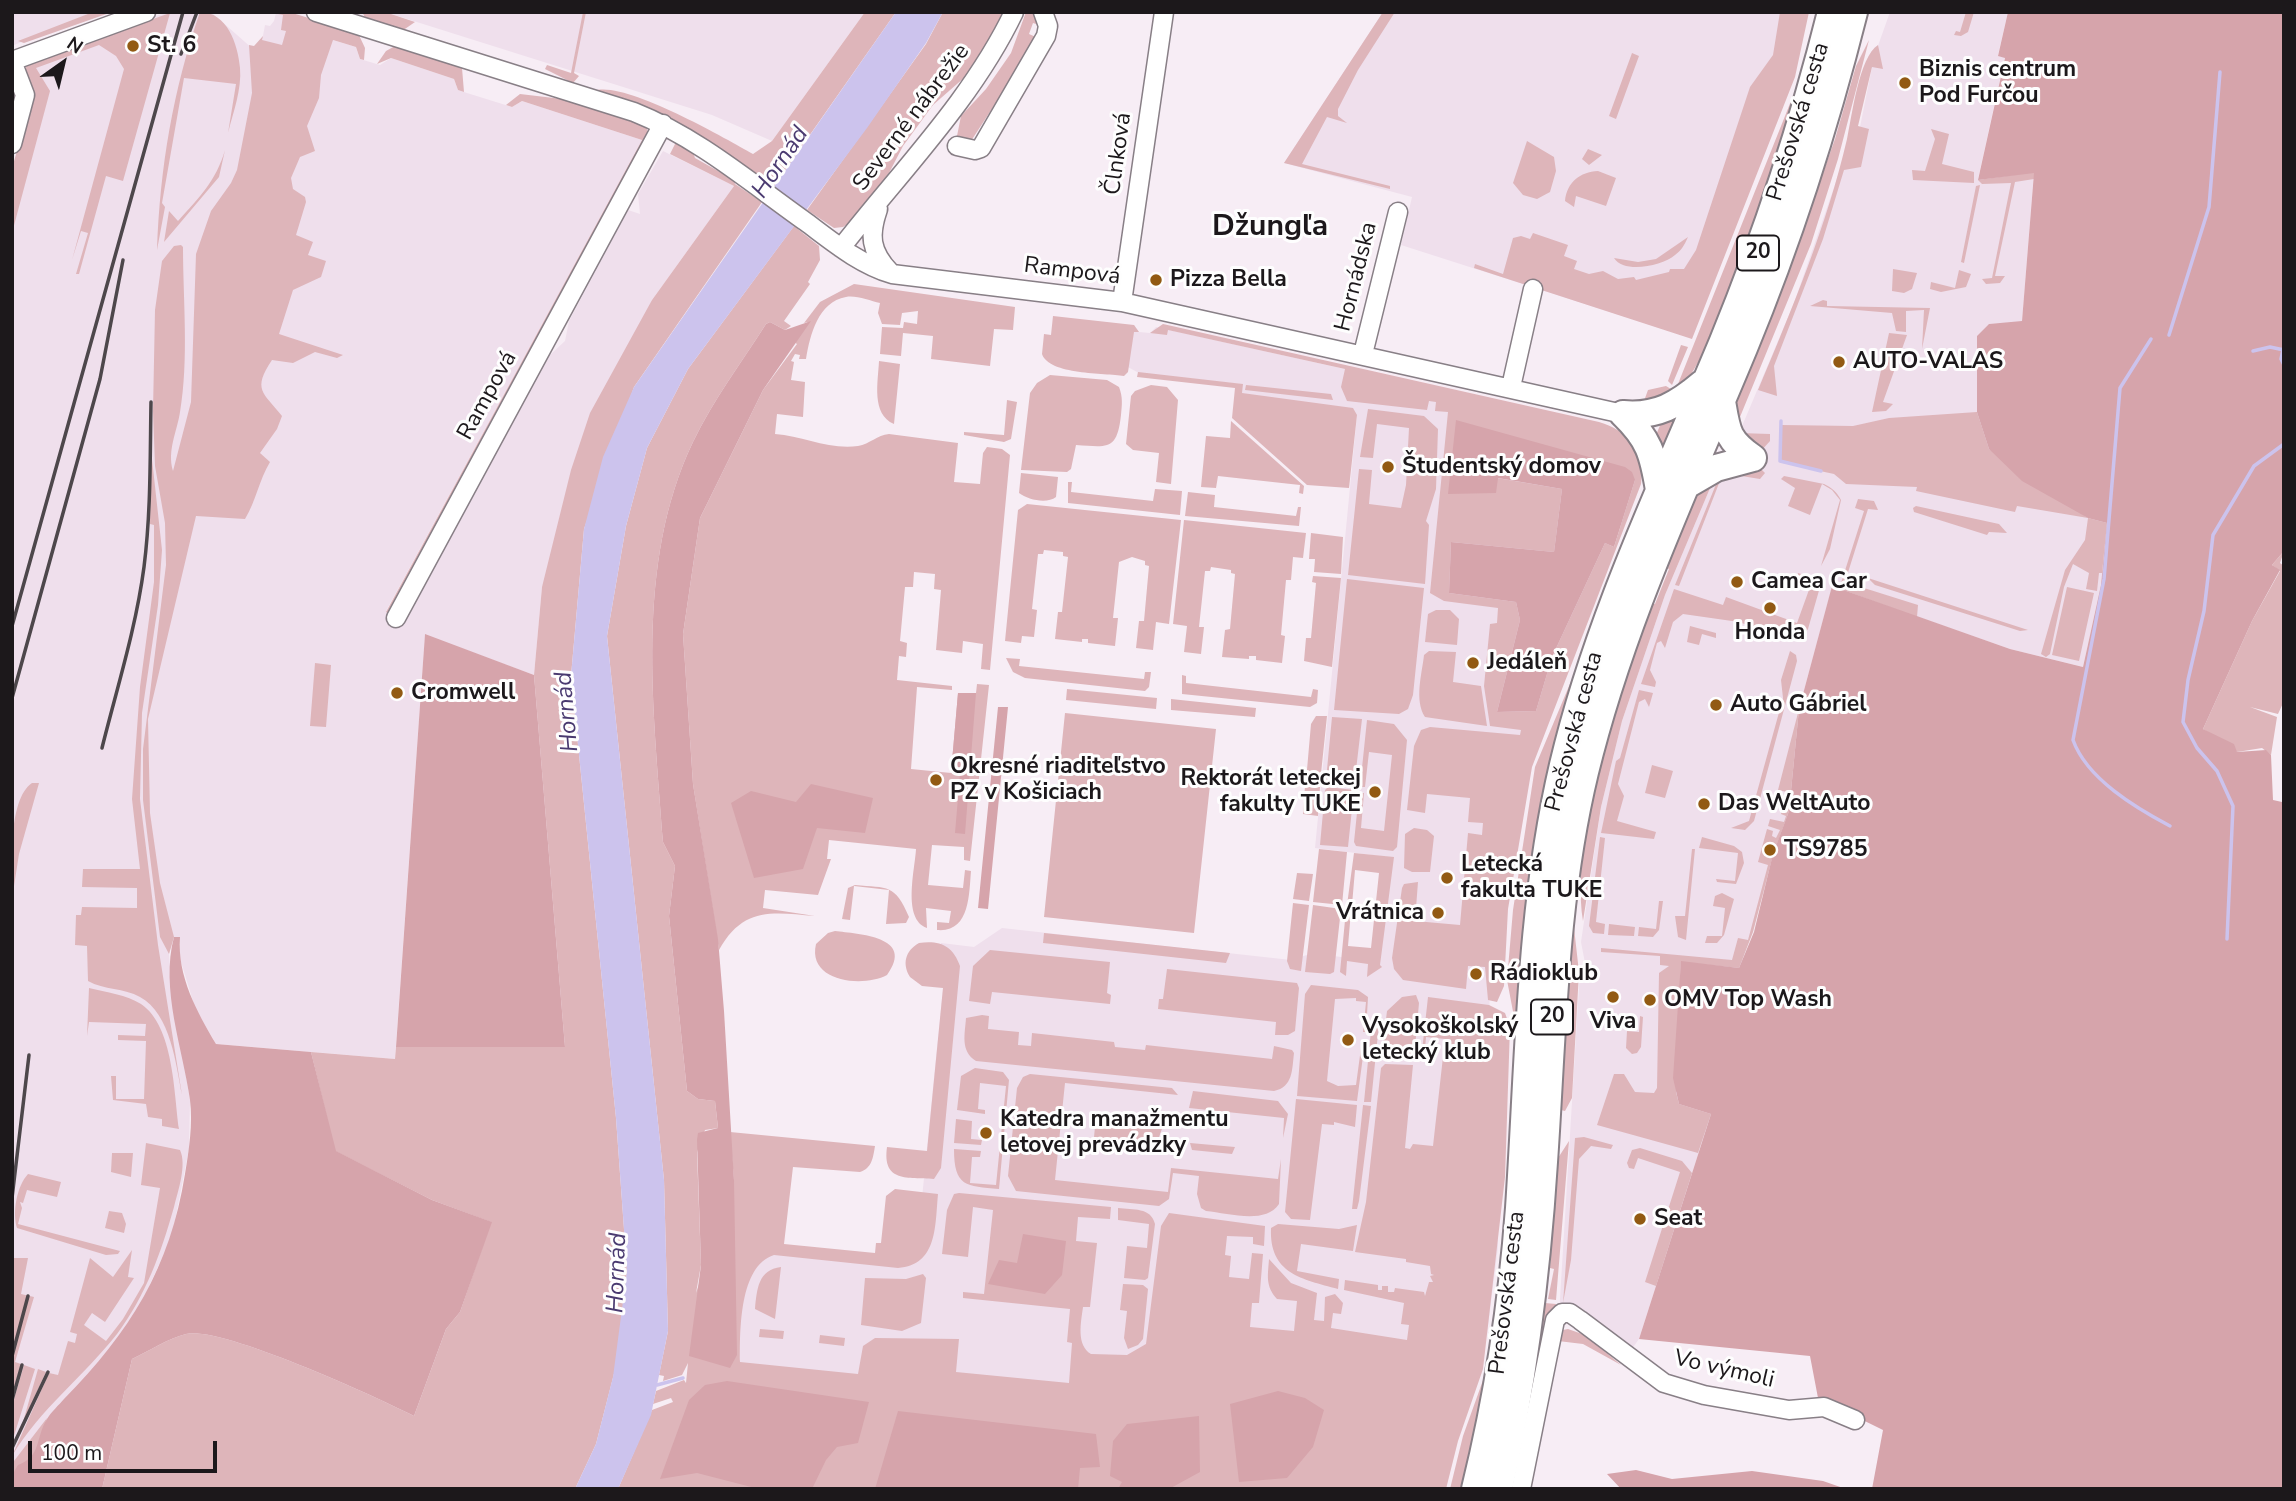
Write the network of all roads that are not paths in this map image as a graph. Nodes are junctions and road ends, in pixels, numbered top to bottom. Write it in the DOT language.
graph roads {
  1 [pos="146,12"];
  2 [pos="316,12"];
  3 [pos="1014,12"];
  4 [pos="1043,12"];
  5 [pos="1164,12"];
  6 [pos="1831,12"];
  7 [pos="1854,12"];
  8 [pos="1868,12"];
  9 [pos="12,61"];
  10 [pos="1840,67"];
  11 [pos="663,124"];
  12 [pos="12,144"];
  13 [pos="957,146"];
  14 [pos="879,204"];
  15 [pos="1398,212"];
  16 [pos="841,248"];
  17 [pos="892,274"];
  18 [pos="1533,289"];
  19 [pos="1122,302"];
  20 [pos="1363,354"];
  21 [pos="1706,380"];
  22 [pos="1511,387"];
  23 [pos="1722,401"];
  24 [pos="1623,414"];
  25 [pos="1685,486"];
  26 [pos="1659,490"];
  27 [pos="396,618"];
  28 [pos="1559,1315"];
  29 [pos="1855,1420"];
  30 [pos="1475,1489"];
  31 [pos="1499,1489"];
  32 [pos="1521,1489"];
  1 -- 9 [label="street"];
  2 -- 11 [label="street, Rampová"];
  3 -- 14 [label="street, Severné nábrežie"];
  4 -- 13 [label="street"];
  5 -- 19 [label="street, Člnková"];
  6 -- 21 [label="highway, Prešovská cesta / 20"];
  7 -- 10 [label="highway, Prešovská cesta / 20"];
  8 -- 10 [label="highway"];
  9 -- 12 [label="street"];
  10 -- 23 [label="highway, Prešovská cesta / 20"];
  11 -- 16 [label="street, Rampová"];
  11 -- 27 [label="street, Rampová"];
  14 -- 16 [label="street, Severné nábrežie"];
  14 -- 17 [label="street"];
  15 -- 20 [label="street, Hornádska"];
  16 -- 17 [label="street, Rampová"];
  17 -- 19 [label="street, Rampová"];
  18 -- 22 [label="street"];
  19 -- 20 [label="street, Rampová"];
  20 -- 22 [label="street, Rampová"];
  21 -- 24 [label="highway"];
  21 -- 26 [label="highway, Prešovská cesta / 20"];
  22 -- 24 [label="street, Rampová"];
  23 -- 25 [label="highway, Prešovská cesta / 20"];
  23 -- 25 [label="highway"];
  24 -- 26 [label="highway"];
  25 -- 31 [label="highway, Prešovská cesta / 20"];
  26 -- 30 [label="highway, Prešovská cesta / 20"];
  28 -- 29 [label="street, Vo výmoli"];
  28 -- 32 [label="street, Prešovská cesta"];
}
